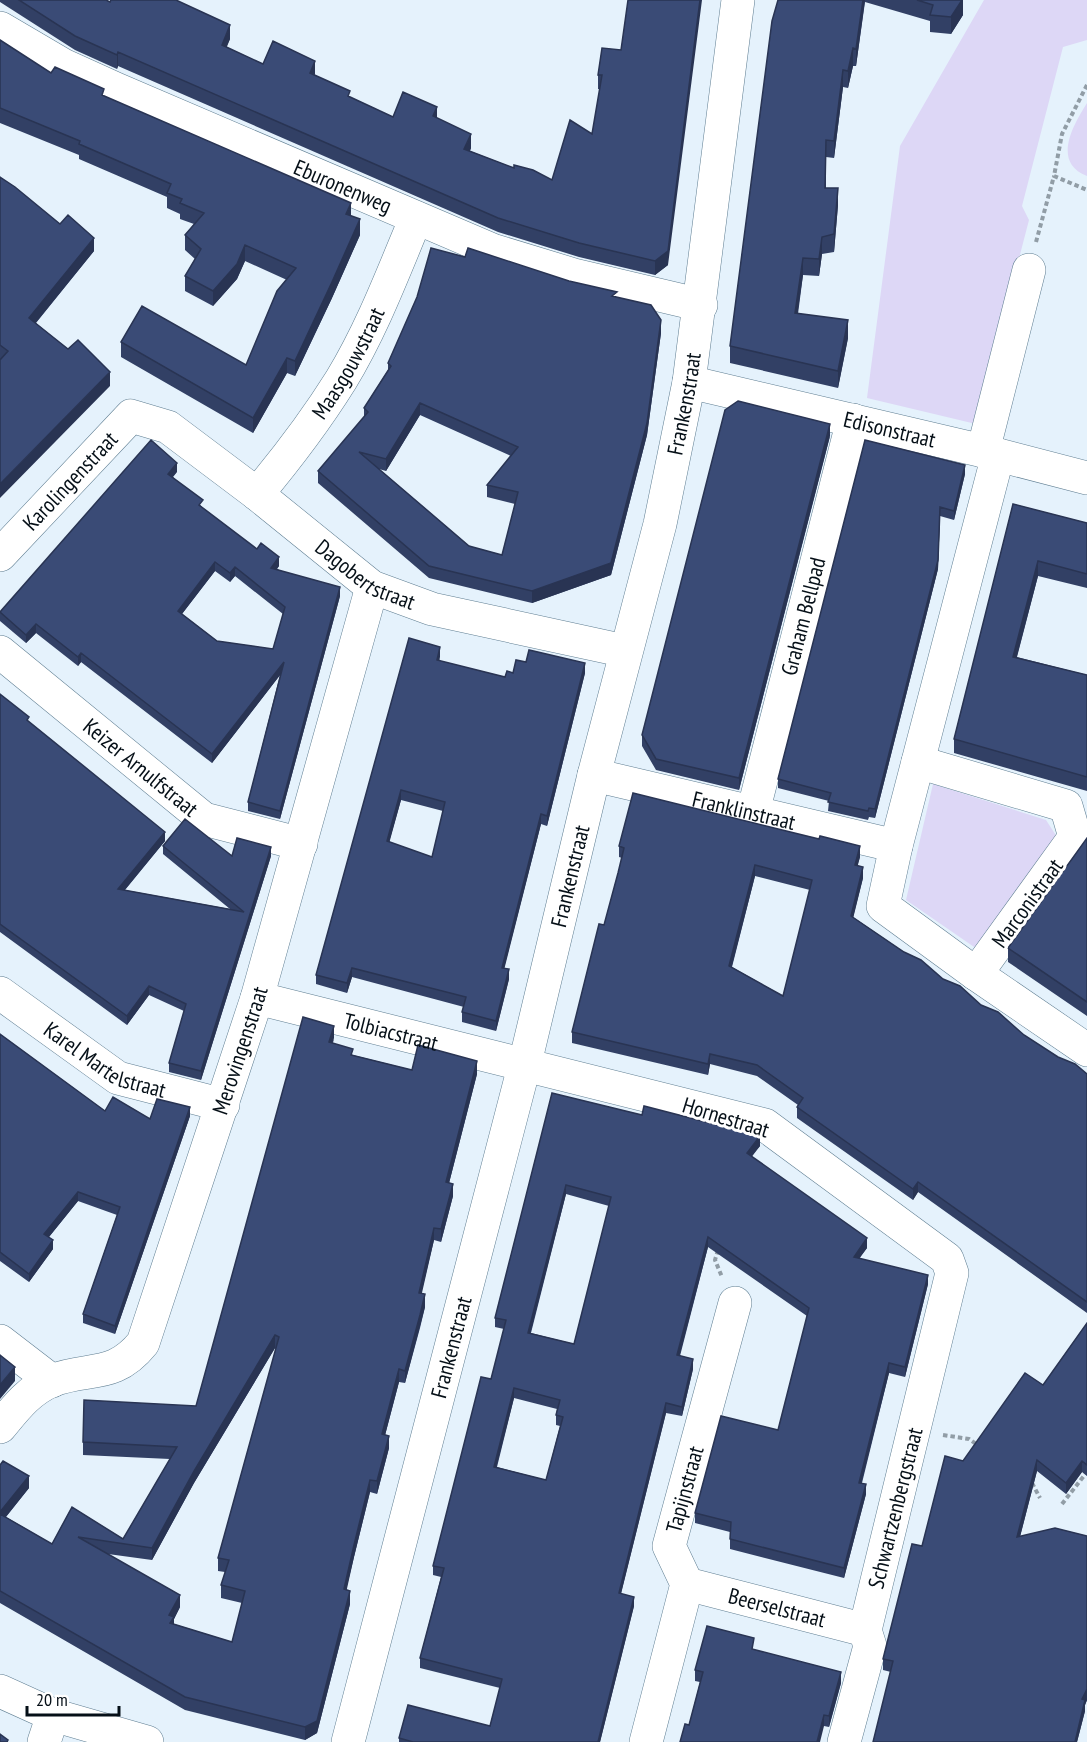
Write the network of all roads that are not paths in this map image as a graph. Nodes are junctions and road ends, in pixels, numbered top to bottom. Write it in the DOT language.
graph roads {
  1 [pos="738,0"];
  2 [pos="0,28"];
  3 [pos="416,218"];
  4 [pos="1029,270"];
  5 [pos="701,305"];
  6 [pos="689,382"];
  7 [pos="143,417"];
  8 [pos="853,420"];
  9 [pos="991,453"];
  10 [pos="1087,478"];
  11 [pos="257,494"];
  12 [pos="0,555"];
  13 [pos="372,587"];
  14 [pos="626,651"];
  15 [pos="0,652"];
  16 [pos="918,762"];
  17 [pos="594,775"];
  18 [pos="753,812"];
  19 [pos="301,844"];
  20 [pos="896,846"];
  21 [pos="976,974"];
  22 [pos="0,993"];
  23 [pos="257,998"];
  24 [pos="1087,1050"];
  25 [pos="525,1063"];
  26 [pos="223,1106"];
  27 [pos="952,1273"];
  28 [pos="735,1303"];
  29 [pos="0,1341"];
  30 [pos="51,1381"];
  31 [pos="0,1427"];
  32 [pos="687,1584"];
  33 [pos="866,1630"];
  34 [pos="0,1691"];
  35 [pos="48,1729"];
  36 [pos="147,1742"];
  37 [pos="348,1742"];
  38 [pos="646,1742"];
  39 [pos="844,1742"];
  1 -- 5 [label="street, Frankenstraat"];
  2 -- 3 [label="street, Eburonenweg"];
  3 -- 5 [label="street, Eburonenweg"];
  3 -- 11 [label="street, Maasgouwstraat"];
  4 -- 9 [label="street"];
  5 -- 6 [label="street, Frankenstraat"];
  6 -- 8 [label="street, Edisonstraat"];
  6 -- 14 [label="street, Frankenstraat"];
  7 -- 11 [label="street, Dagobertstraat"];
  7 -- 12 [label="street, Karolingenstraat"];
  8 -- 9 [label="street, Edisonstraat"];
  8 -- 18 [label="street, Graham Bellpad"];
  9 -- 10 [label="street, Edisonstraat"];
  9 -- 16 [label="street"];
  11 -- 13 [label="street, Dagobertstraat"];
  13 -- 14 [label="street, Dagobertstraat"];
  13 -- 19 [label="street, Merovingenstraat"];
  14 -- 17 [label="street, Frankenstraat"];
  15 -- 19 [label="street, Keizer Arnulfstraat"];
  16 -- 20 [label="street"];
  16 -- 21 [label="street, Marconistraat"];
  17 -- 18 [label="street, Franklinstraat"];
  17 -- 25 [label="street, Frankenstraat"];
  18 -- 20 [label="street, Franklinstraat"];
  19 -- 23 [label="street, Merovingenstraat"];
  20 -- 21 [label="street"];
  21 -- 24 [label="street"];
  22 -- 26 [label="street, Karel Martelstraat"];
  23 -- 25 [label="street, Tolbiacstraat"];
  23 -- 26 [label="street, Merovingenstraat"];
  25 -- 27 [label="street, Hornestraat"];
  25 -- 37 [label="street, Frankenstraat"];
  26 -- 30 [label="street, Merovingenstraat"];
  27 -- 33 [label="street, Schwartzenbergstraat"];
  28 -- 32 [label="street, Tapijnstraat"];
  29 -- 30 [label="street"];
  30 -- 31 [label="street, Merovingenstraat"];
  32 -- 33 [label="street, Beerselstraat"];
  32 -- 38 [label="street"];
  33 -- 39 [label="street, Schwartzenbergstraat"];
  34 -- 35 [label="street"];
  35 -- 36 [label="street"];
}
